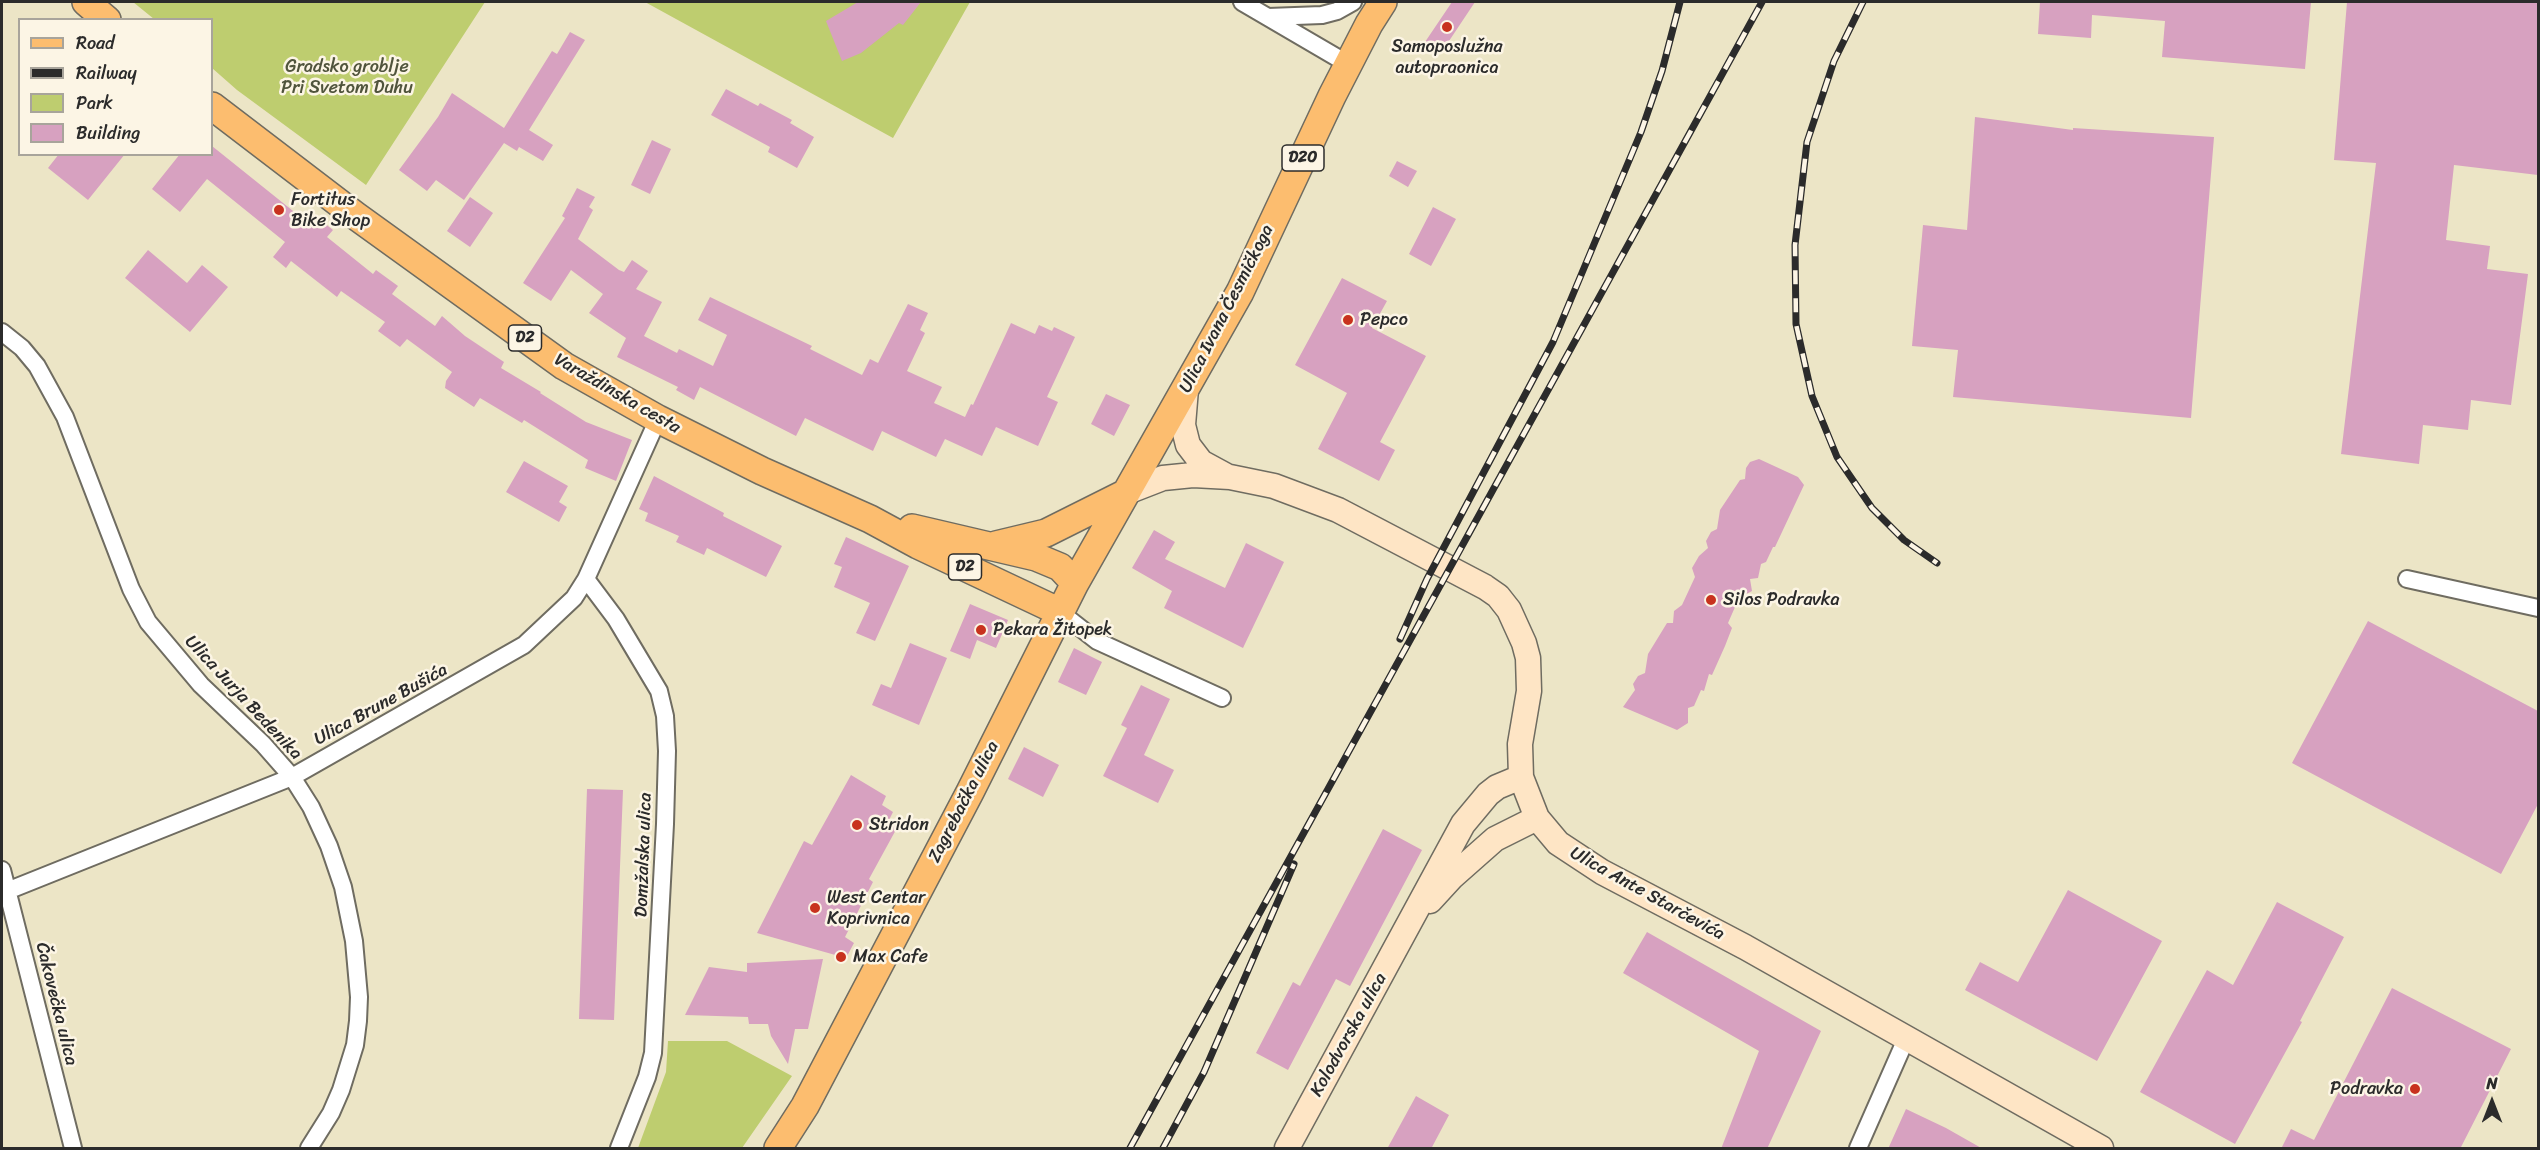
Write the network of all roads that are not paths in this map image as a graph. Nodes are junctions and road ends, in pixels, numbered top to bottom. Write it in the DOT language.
graph roads {
  1 [pos="86,2"];
  2 [pos="1242,2"];
  3 [pos="1353,2"];
  4 [pos="1383,2"];
  5 [pos="1266,17"];
  6 [pos="104,18"];
  7 [pos="1348,64"];
  8 [pos="213,107"];
  9 [pos="2,332"];
  10 [pos="1186,389"];
  11 [pos="658,419"];
  12 [pos="1230,477"];
  13 [pos="1127,492"];
  14 [pos="870,519"];
  15 [pos="990,547"];
  16 [pos="586,579"];
  17 [pos="2407,579"];
  18 [pos="1075,583"];
  19 [pos="2538,608"];
  20 [pos="1060,612"];
  21 [pos="1222,698"];
  22 [pos="292,777"];
  23 [pos="1521,777"];
  24 [pos="1537,818"];
  25 [pos="2,870"];
  26 [pos="7,891"];
  27 [pos="1412,921"];
  28 [pos="1906,1039"];
  29 [pos="73,1149"];
  30 [pos="309,1149"];
  31 [pos="619,1149"];
  32 [pos="778,1149"];
  33 [pos="1287,1149"];
  34 [pos="1858,1149"];
  35 [pos="2101,1149"];
  1 -- 6 [label="main road"];
  2 -- 5 [label="street"];
  3 -- 5 [label="street"];
  4 -- 7 [label="main road, Ulica Ivana Česmičkoga / D20"];
  5 -- 7 [label="street"];
  7 -- 10 [label="main road, Ulica Ivana Česmičkoga / D20"];
  8 -- 11 [label="main road, Varaždinska cesta / D2"];
  9 -- 22 [label="street, Ulica Jurja Bedenika"];
  10 -- 12 [label="main road, Ulica Ante Starčevića"];
  10 -- 13 [label="main road, Ulica Ivana Česmičkoga / D20"];
  11 -- 14 [label="main road, Varaždinska cesta / D2"];
  11 -- 16 [label="street, Ulica Brune Bušića"];
  12 -- 13 [label="main road, Ulica Ante Starčevića"];
  12 -- 23 [label="main road, Ulica Ante Starčevića"];
  13 -- 15 [label="main road"];
  13 -- 18 [label="main road, Ulica Ivana Česmičkoga / D20"];
  14 -- 15 [label="main road, Varaždinska cesta / D2"];
  14 -- 20 [label="main road, Varaždinska cesta / D2"];
  15 -- 18 [label="main road, Varaždinska cesta / D2"];
  16 -- 22 [label="street, Ulica Brune Bušića"];
  16 -- 31 [label="street, Domžalska ulica"];
  17 -- 19 [label="street"];
  18 -- 20 [label="main road, Ulica Ivana Česmičkoga"];
  20 -- 21 [label="street, Varaždinska cesta"];
  20 -- 32 [label="main road, Zagrebačka ulica"];
  22 -- 26 [label="street, Ulica Brune Bušića"];
  22 -- 30 [label="street, Ulica Jurja Bedenika"];
  23 -- 24 [label="main road, Ulica Ante Starčevića"];
  23 -- 27 [label="main road, Kolodvorska ulica"];
  24 -- 27 [label="main road, Kolodvorska ulica"];
  24 -- 28 [label="main road, Ulica Ante Starčevića"];
  25 -- 26 [label="street, Čakovečka ulica"];
  26 -- 29 [label="street, Čakovečka ulica"];
  27 -- 33 [label="main road, Kolodvorska ulica"];
  28 -- 34 [label="street"];
  28 -- 35 [label="main road, Ulica Ante Starčevića"];
}
